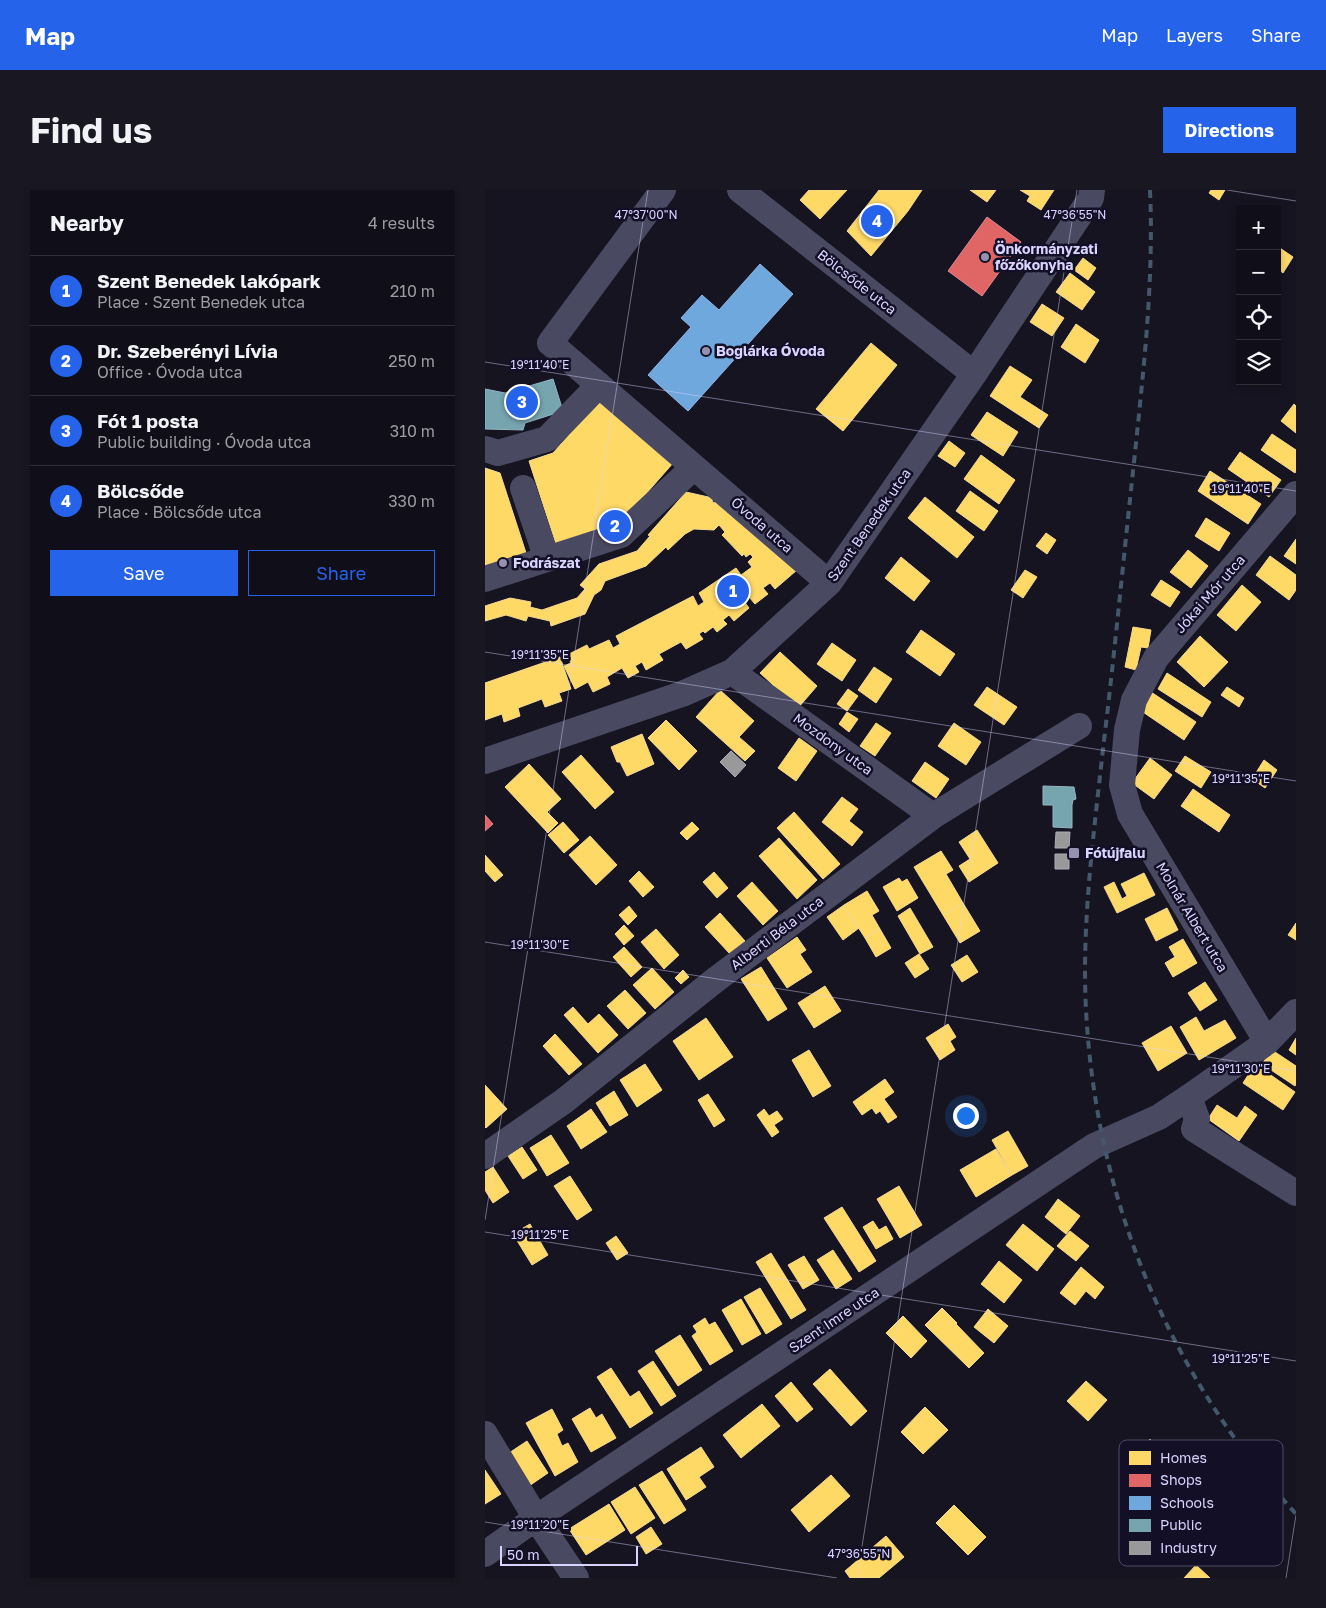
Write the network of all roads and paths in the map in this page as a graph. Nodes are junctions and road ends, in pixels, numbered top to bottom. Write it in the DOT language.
graph roads {
  1 [pos="663,190"];
  2 [pos="740,190"];
  3 [pos="1093,190"];
  4 [pos="974,374"];
  5 [pos="599,385"];
  6 [pos="485,449"];
  7 [pos="694,467"];
  8 [pos="523,488"];
  9 [pos="1296,494"];
  10 [pos="547,558"];
  11 [pos="485,579"];
  12 [pos="829,583"];
  13 [pos="732,672"];
  14 [pos="1133,700"];
  15 [pos="1079,726"];
  16 [pos="485,762"];
  17 [pos="933,816"];
  18 [pos="1296,1012"];
  19 [pos="1267,1042"];
  20 [pos="1189,1097"];
  21 [pos="1159,1117"];
  22 [pos="1194,1130"];
  23 [pos="485,1156"];
  24 [pos="1296,1194"];
  25 [pos="485,1434"];
  26 [pos="536,1518"];
  27 [pos="485,1554"];
  28 [pos="576,1578"];
  1 -- 5 [label="street, Óvoda utca"];
  2 -- 4 [label="street, Bölcsőde utca"];
  3 -- 4 [label="street, Szent Benedek utca"];
  4 -- 12 [label="street, Szent Benedek utca"];
  5 -- 6 [label="street"];
  5 -- 7 [label="street, Óvoda utca"];
  7 -- 10 [label="street"];
  7 -- 12 [label="street, Óvoda utca"];
  8 -- 10 [label="street"];
  9 -- 14 [label="street, Jókai Mór utca"];
  10 -- 11 [label="street"];
  12 -- 13 [label="street, Szent Benedek utca"];
  13 -- 16 [label="street, Szent Benedek utca"];
  13 -- 17 [label="street, Mozdony utca"];
  14 -- 19 [label="street, Molnár Albert utca"];
  15 -- 17 [label="street, Alberti Béla utca"];
  17 -- 23 [label="street, Alberti Béla utca"];
  18 -- 19 [label="street, Szent Imre utca"];
  19 -- 20 [label="street, Szent Imre utca"];
  20 -- 21 [label="street, Szent Imre utca"];
  20 -- 22 [label="street"];
  21 -- 22 [label="street"];
  21 -- 26 [label="street, Szent Imre utca"];
  22 -- 24 [label="street"];
  25 -- 26 [label="street"];
  26 -- 27 [label="street, Szent Imre utca"];
  26 -- 28 [label="street"];
}
